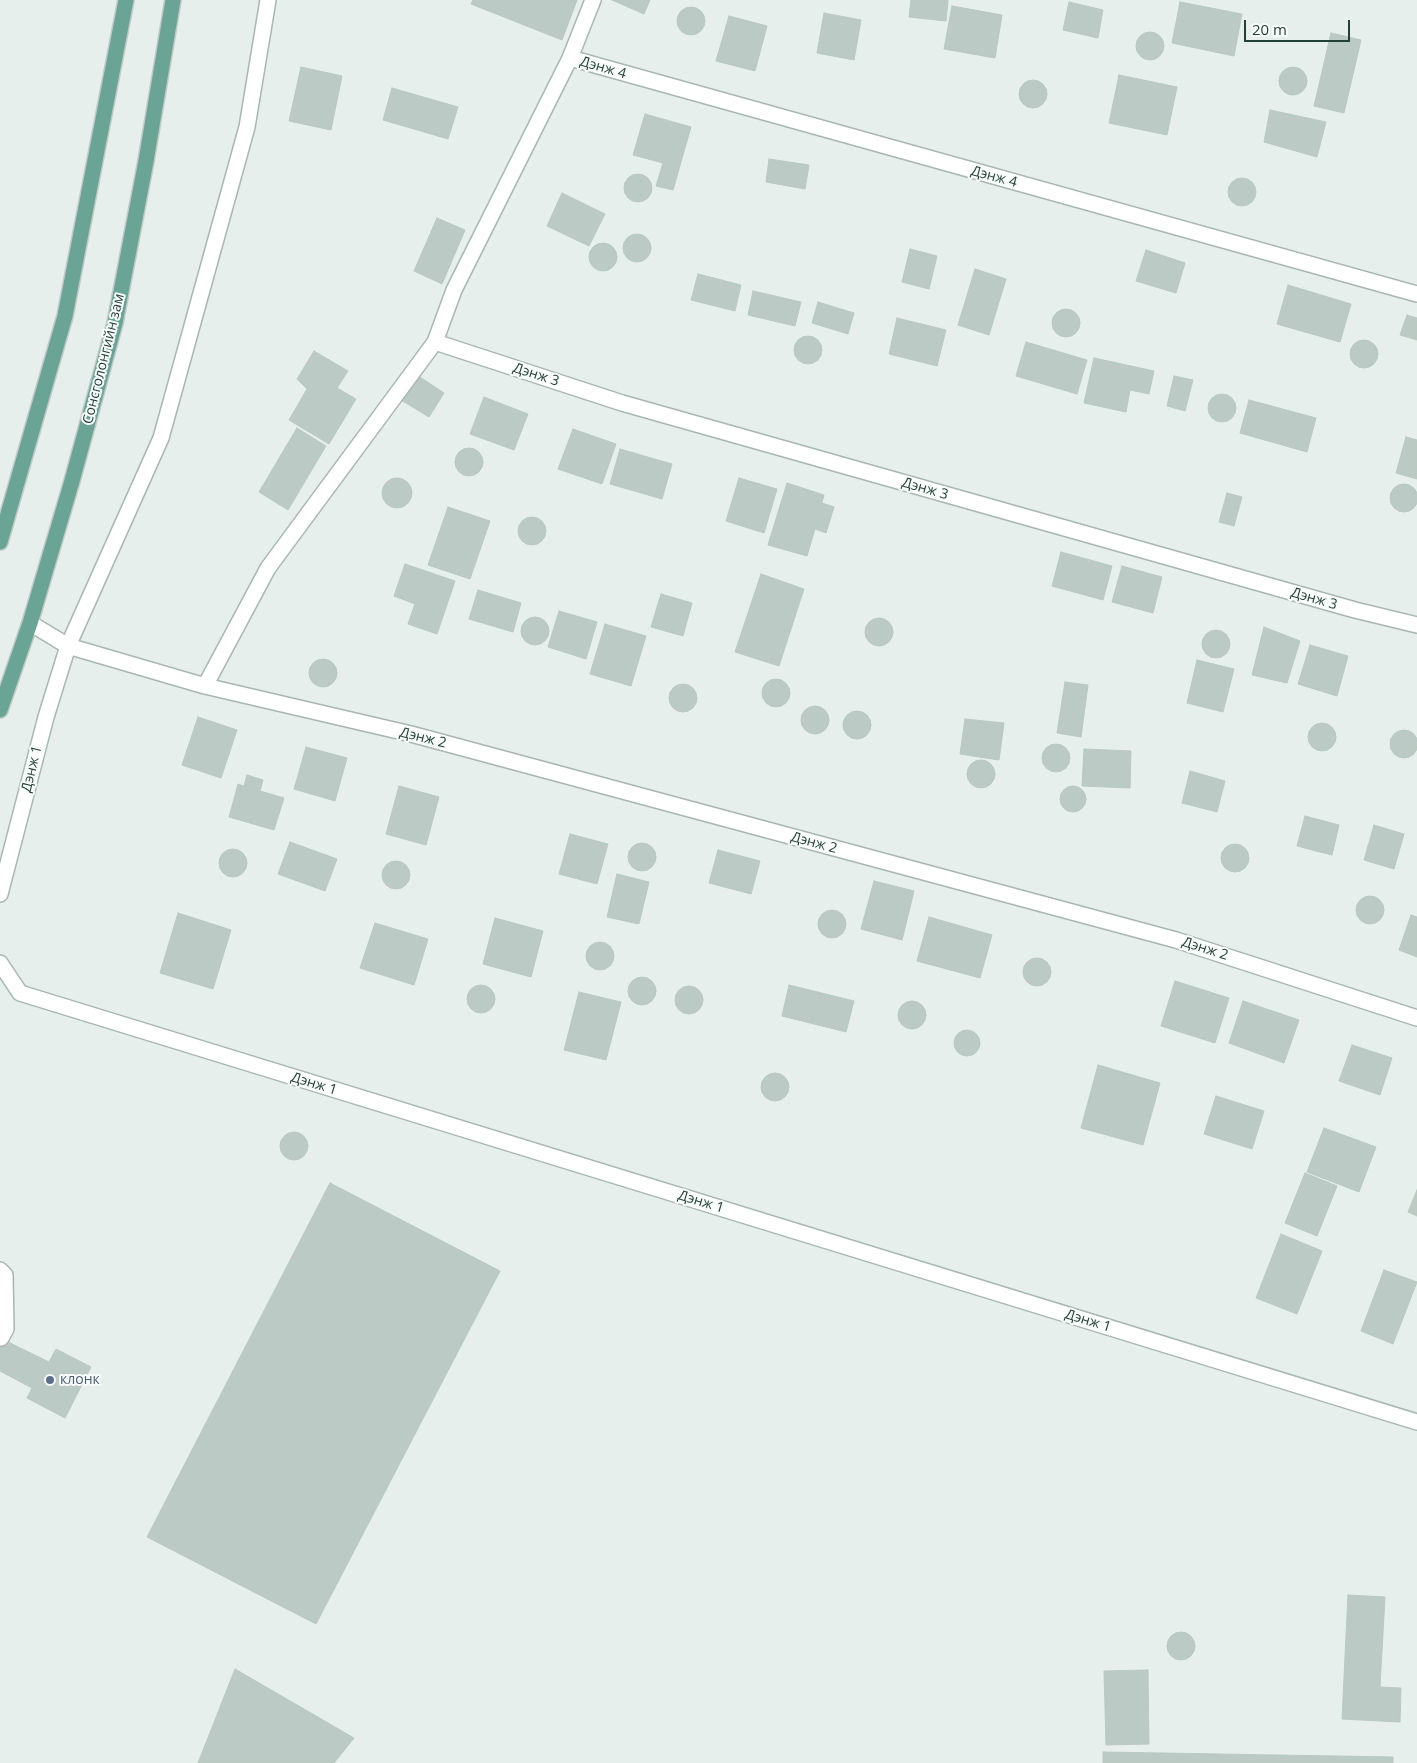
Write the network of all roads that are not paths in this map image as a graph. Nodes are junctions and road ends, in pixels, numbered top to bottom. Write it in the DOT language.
graph roads {
  1 [pos="126,0"];
  2 [pos="173,0"];
  3 [pos="268,0"];
  4 [pos="593,0"];
  5 [pos="570,58"];
  6 [pos="1417,294"];
  7 [pos="435,342"];
  8 [pos="0,542"];
  9 [pos="30,623"];
  10 [pos="1417,625"];
  11 [pos="68,646"];
  12 [pos="205,686"];
  13 [pos="0,710"];
  14 [pos="0,894"];
  15 [pos="0,963"];
  16 [pos="1417,1018"];
  17 [pos="0,1270"];
  18 [pos="1,1338"];
  19 [pos="1417,1422"];
  1 -- 8 [label="main road"];
  2 -- 9 [label="main road, Сонсголонгийн зам"];
  3 -- 11 [label="street, Дэнж 1"];
  4 -- 5 [label="street"];
  5 -- 6 [label="street, Дэнж 4"];
  5 -- 7 [label="street"];
  7 -- 10 [label="street, Дэнж 3"];
  7 -- 12 [label="street"];
  9 -- 11 [label="street, Дэнж 2"];
  9 -- 13 [label="main road, Сонсголонгийн зам"];
  11 -- 12 [label="street, Дэнж 2"];
  11 -- 14 [label="street, Дэнж 1"];
  12 -- 16 [label="street, Дэнж 2"];
  15 -- 19 [label="street, Дэнж 1"];
  17 -- 18 [label="street"];
}
